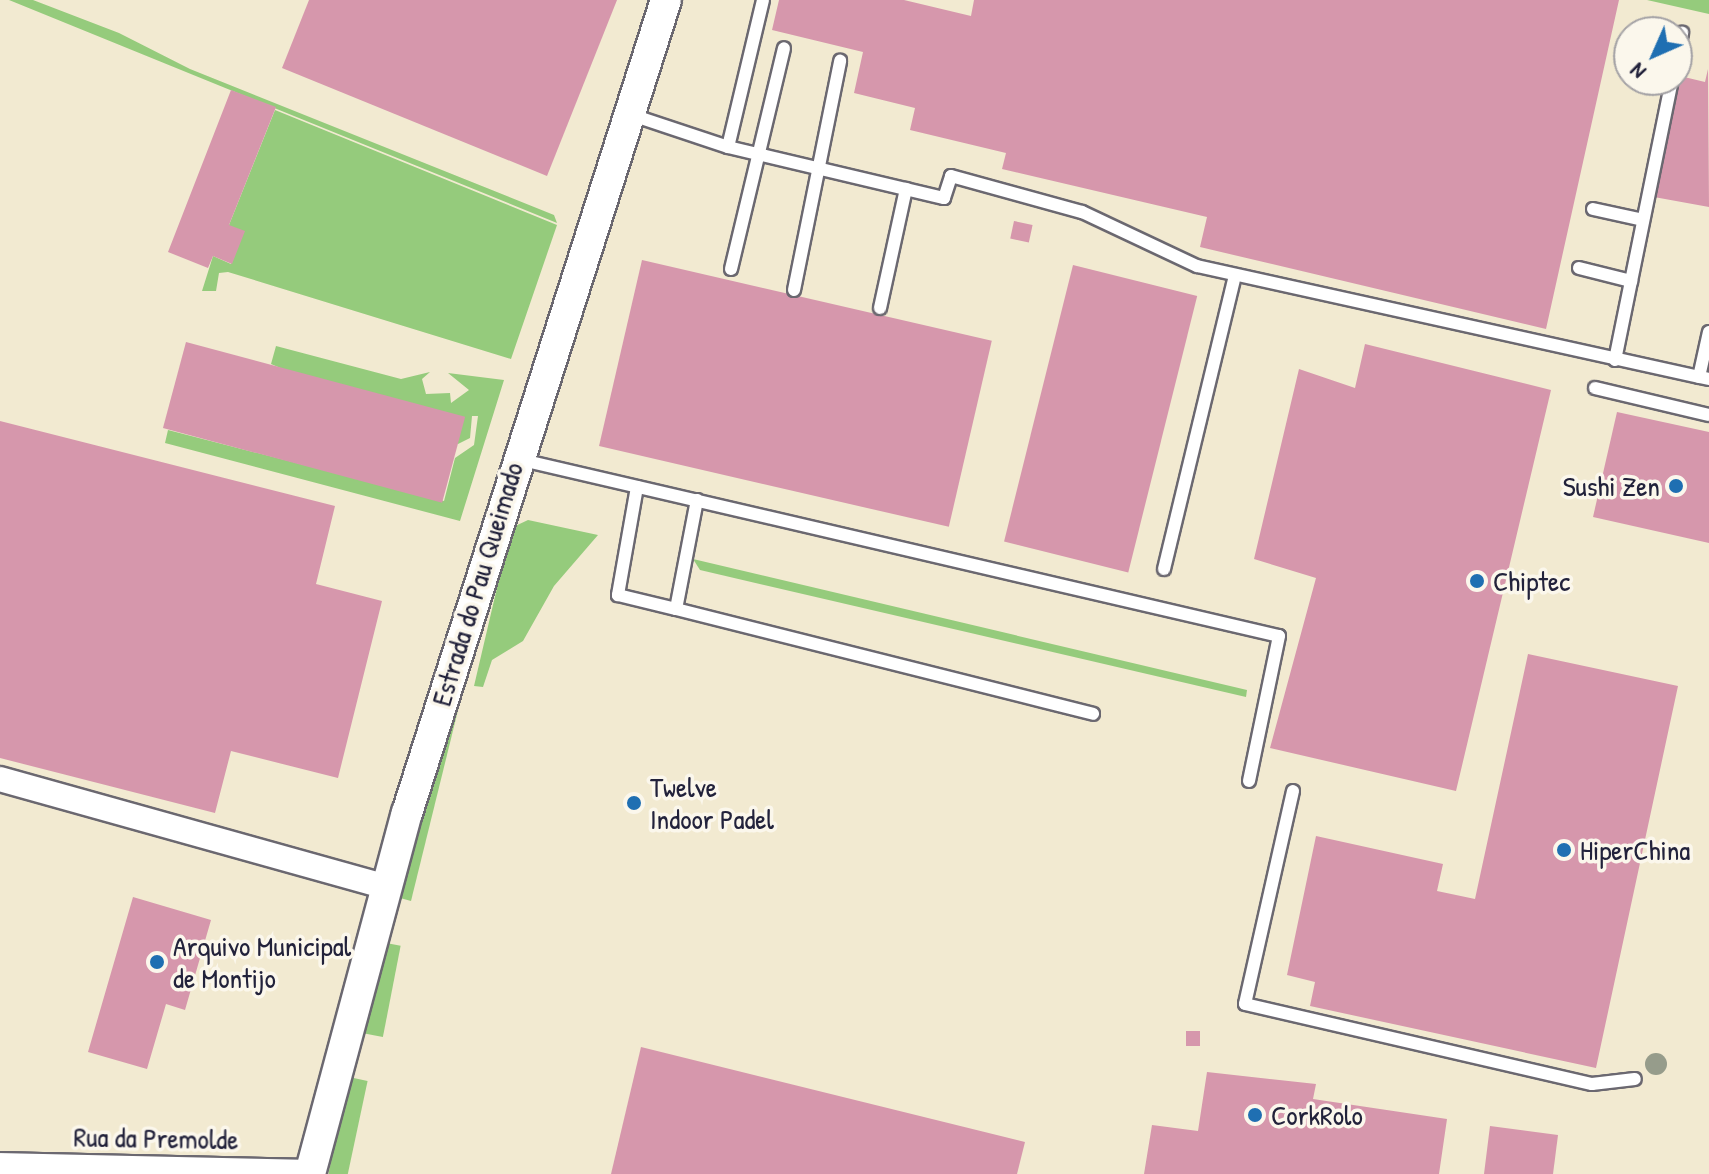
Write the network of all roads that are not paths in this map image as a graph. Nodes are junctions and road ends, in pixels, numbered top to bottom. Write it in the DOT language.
graph roads {
  1 [pos="666,0"];
  2 [pos="763,0"];
  3 [pos="784,48"];
  4 [pos="840,61"];
  5 [pos="1669,96"];
  6 [pos="628,114"];
  7 [pos="728,147"];
  8 [pos="759,154"];
  9 [pos="818,168"];
  10 [pos="906,189"];
  11 [pos="1593,209"];
  12 [pos="1643,220"];
  13 [pos="1579,268"];
  14 [pos="731,269"];
  15 [pos="1235,275"];
  16 [pos="1631,281"];
  17 [pos="794,290"];
  18 [pos="880,308"];
  19 [pos="1709,332"];
  20 [pos="1615,360"];
  21 [pos="1704,378"];
  22 [pos="1595,388"];
  23 [pos="1709,415"];
  24 [pos="515,458"];
  25 [pos="637,487"];
  26 [pos="697,500"];
  27 [pos="1164,569"];
  28 [pos="676,609"];
  29 [pos="1093,714"];
  30 [pos="0,779"];
  31 [pos="1249,781"];
  32 [pos="1293,791"];
  33 [pos="388,887"];
  34 [pos="1635,1079"];
  35 [pos="0,1165"];
  36 [pos="310,1173"];
  1 -- 6 [label="street, Estrada do Pau Queimado"];
  2 -- 7 [label="lane"];
  3 -- 8 [label="lane"];
  4 -- 9 [label="lane"];
  5 -- 12 [label="lane"];
  6 -- 7 [label="lane"];
  6 -- 24 [label="street, Estrada do Pau Queimado"];
  7 -- 8 [label="lane"];
  8 -- 9 [label="lane"];
  8 -- 14 [label="lane"];
  9 -- 10 [label="lane"];
  9 -- 17 [label="lane"];
  10 -- 15 [label="lane"];
  10 -- 18 [label="lane"];
  11 -- 12 [label="lane"];
  12 -- 16 [label="lane"];
  13 -- 16 [label="lane"];
  15 -- 20 [label="lane"];
  15 -- 27 [label="lane"];
  16 -- 20 [label="lane"];
  19 -- 21 [label="lane"];
  20 -- 21 [label="lane"];
  22 -- 23 [label="lane"];
  24 -- 25 [label="lane"];
  24 -- 33 [label="street, Estrada do Pau Queimado"];
  25 -- 26 [label="lane"];
  25 -- 28 [label="lane"];
  26 -- 28 [label="lane"];
  26 -- 31 [label="lane"];
  28 -- 29 [label="lane"];
  30 -- 33 [label="street"];
  32 -- 34 [label="lane"];
  33 -- 36 [label="street, Estrada do Pau Queimado"];
  35 -- 36 [label="street, Rua da Premolde"];
}
